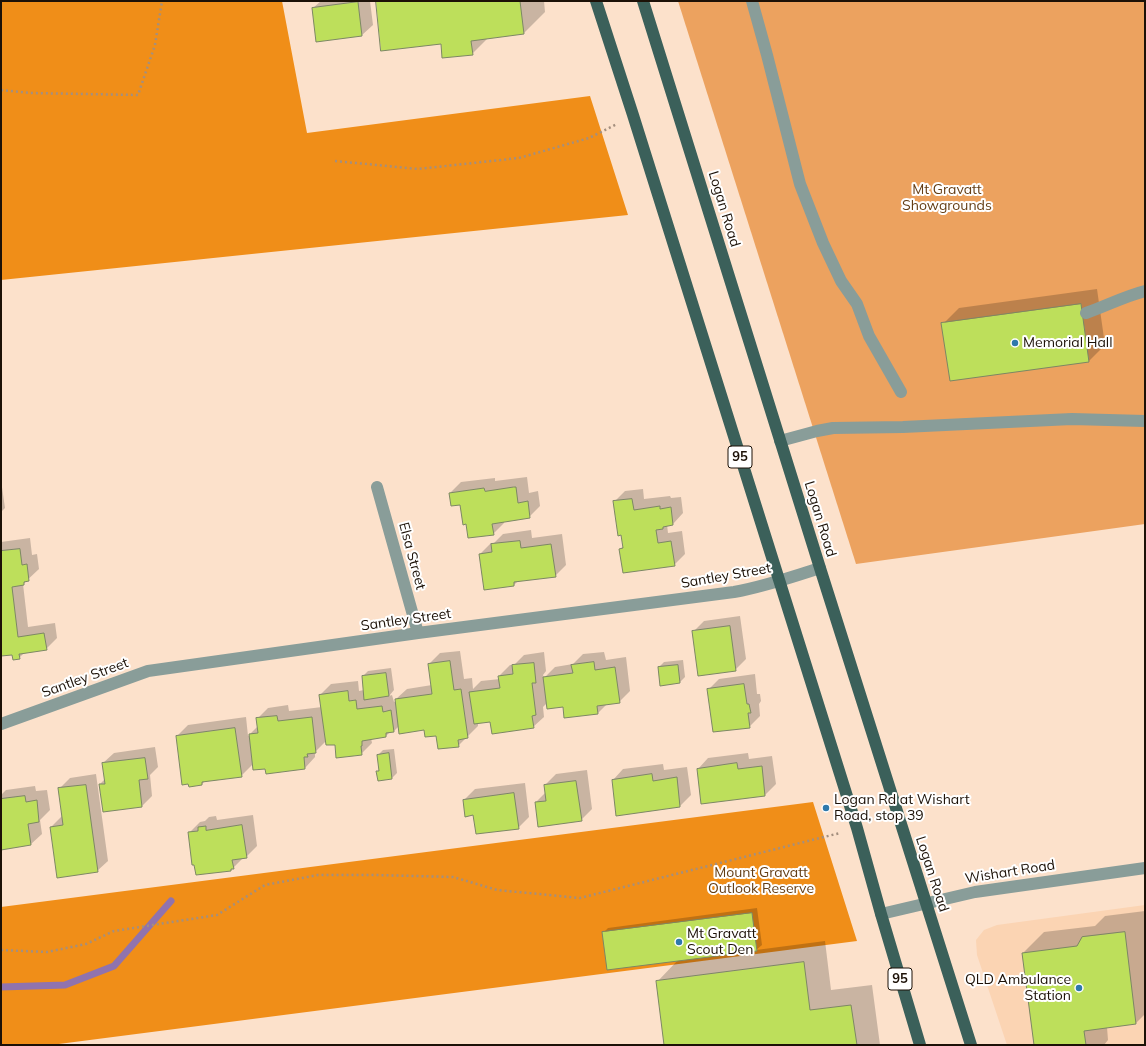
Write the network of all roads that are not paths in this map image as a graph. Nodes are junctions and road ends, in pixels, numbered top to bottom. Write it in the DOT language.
graph roads {
  1 [pos="596,1"];
  2 [pos="643,1"];
  3 [pos="752,1"];
  4 [pos="1145,291"];
  5 [pos="1086,313"];
  6 [pos="900,392"];
  7 [pos="1145,421"];
  8 [pos="780,441"];
  9 [pos="377,487"];
  10 [pos="820,568"];
  11 [pos="780,581"];
  12 [pos="418,633"];
  13 [pos="1,724"];
  14 [pos="1145,868"];
  15 [pos="926,903"];
  16 [pos="881,914"];
  17 [pos="920,1045"];
  18 [pos="971,1045"];
  1 -- 11 [label="main road, 95"];
  2 -- 8 [label="main road, Logan Road"];
  3 -- 6 [label="street"];
  4 -- 5 [label="street"];
  7 -- 8 [label="street"];
  8 -- 10 [label="main road, Logan Road"];
  9 -- 12 [label="street, Elsa Street"];
  10 -- 11 [label="street, Santley Street"];
  10 -- 15 [label="main road, Logan Road"];
  11 -- 12 [label="street, Santley Street"];
  11 -- 16 [label="main road, 95"];
  12 -- 13 [label="street, Santley Street"];
  14 -- 15 [label="street, Wishart Road"];
  15 -- 16 [label="street, Wishart Road"];
  15 -- 18 [label="main road, Logan Road"];
  16 -- 17 [label="main road, 95"];
}
